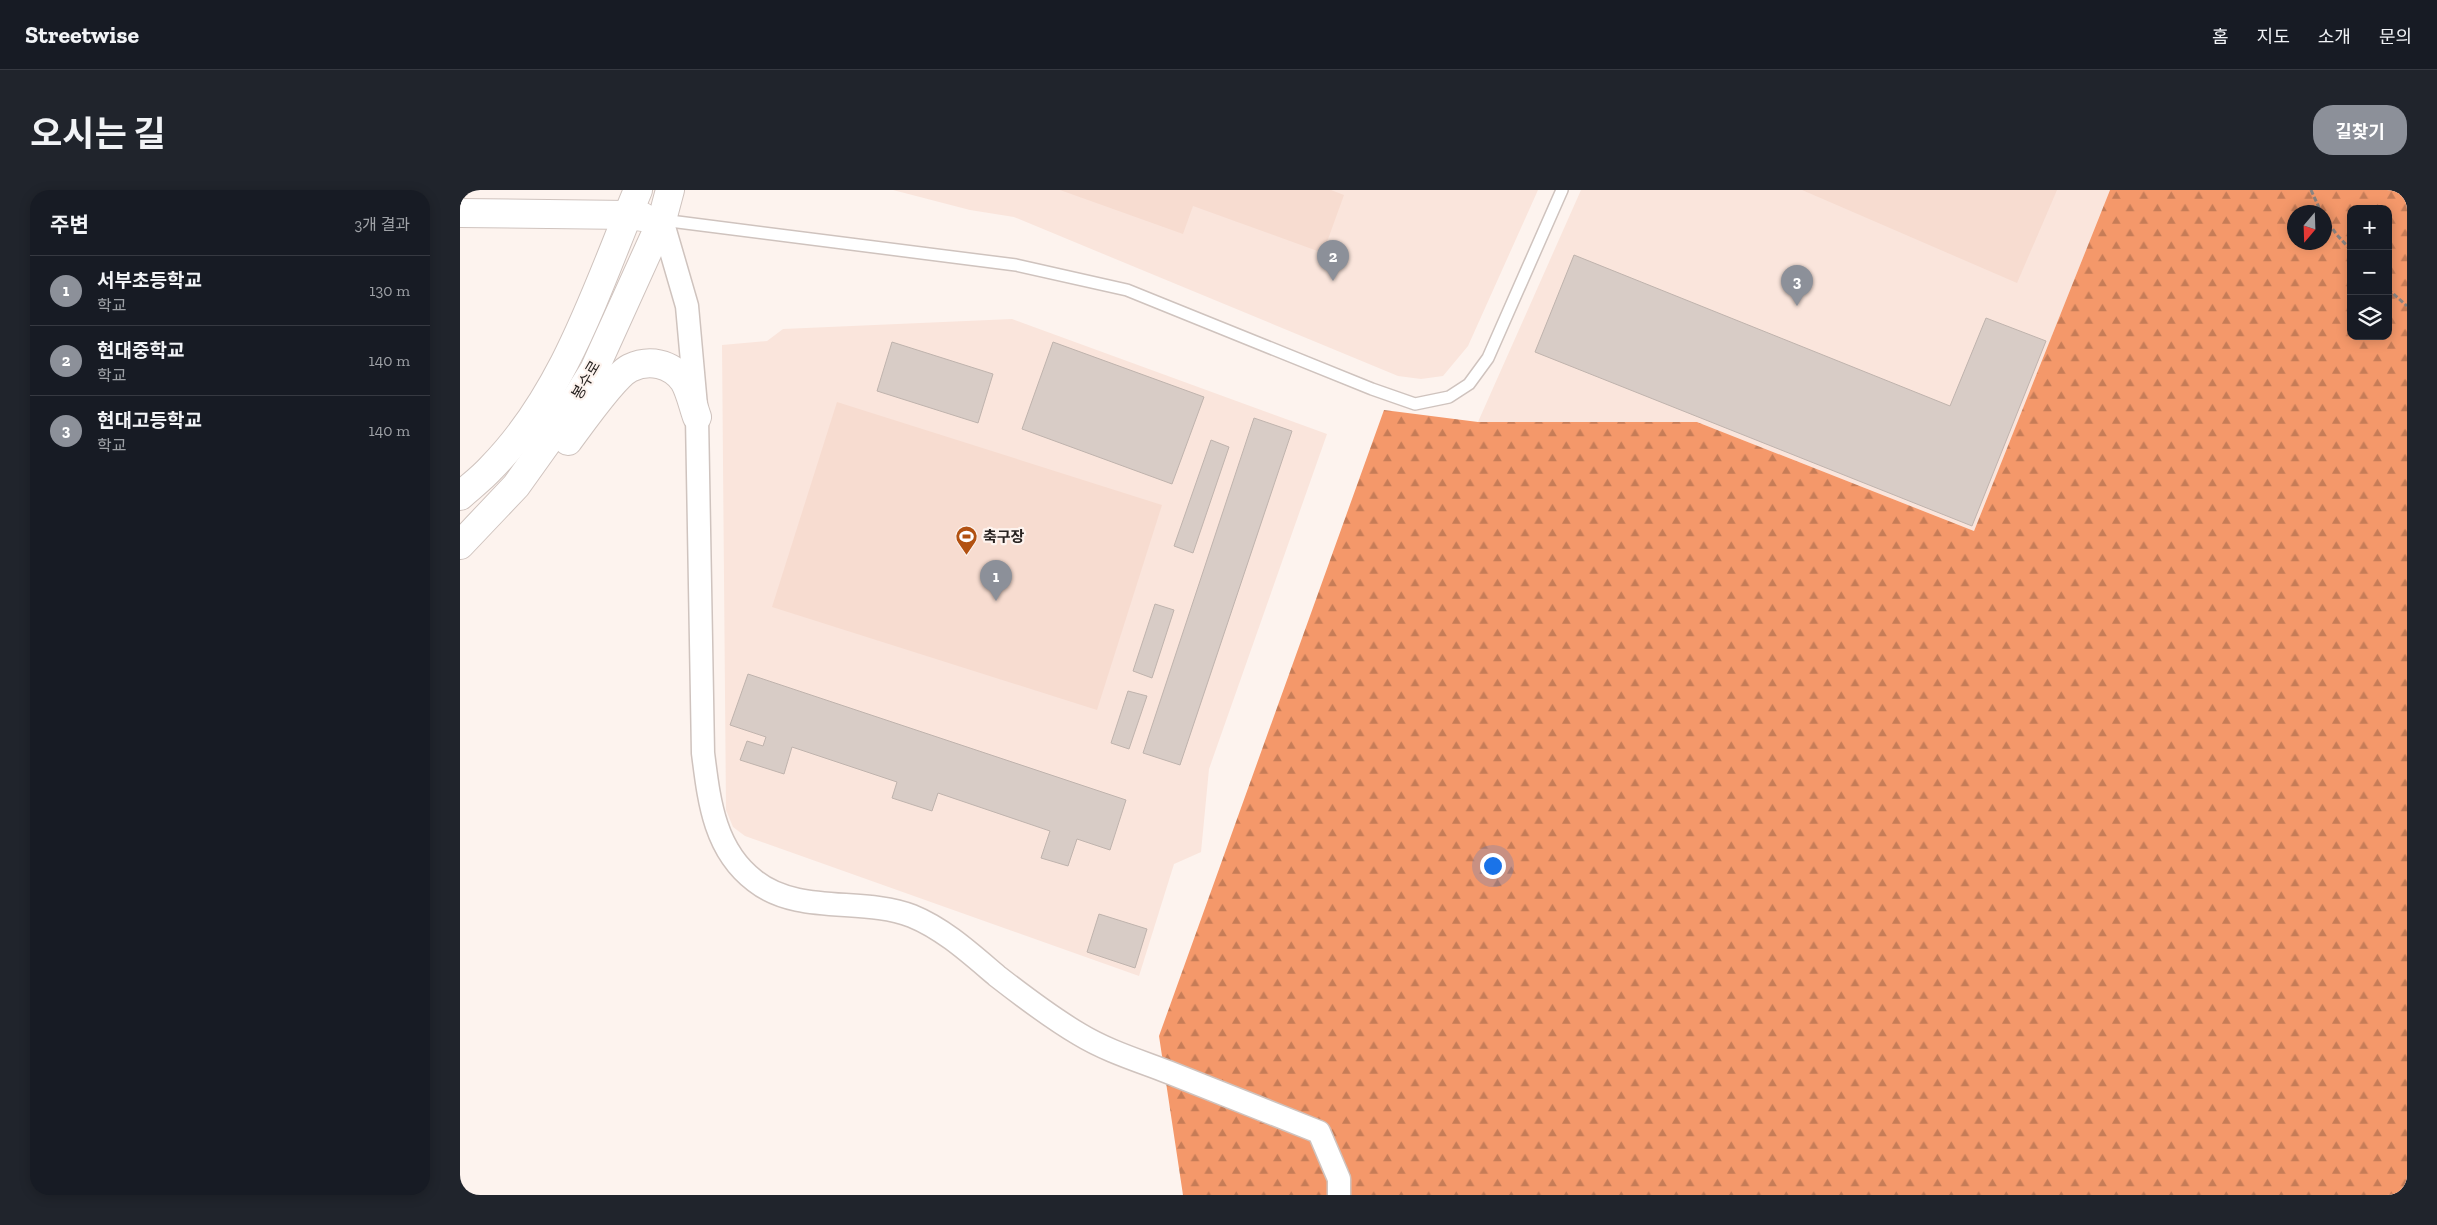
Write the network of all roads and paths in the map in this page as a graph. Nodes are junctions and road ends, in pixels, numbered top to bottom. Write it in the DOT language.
graph roads {
  1 [pos="638,190"];
  2 [pos="670,190"];
  3 [pos="1562,190"];
  4 [pos="2311,190"];
  5 [pos="2318,205"];
  6 [pos="460,213"];
  7 [pos="628,215"];
  8 [pos="662,220"];
  9 [pos="2332,228"];
  10 [pos="2347,246"];
  11 [pos="2392,292"];
  12 [pos="2407,306"];
  13 [pos="697,417"];
  14 [pos="516,486"];
  15 [pos="460,496"];
  16 [pos="460,545"];
  17 [pos="1339,1195"];
  1 -- 7 [label="main road, 봉수로"];
  2 -- 8 [label="main road, 봉수로"];
  3 -- 8 [label="lane"];
  4 -- 5 [label="path"];
  6 -- 7 [label="main road"];
  7 -- 8 [label="main road"];
  7 -- 15 [label="main road, 봉수로"];
  8 -- 13 [label="street"];
  8 -- 14 [label="main road, 봉수로"];
  9 -- 10 [label="path"];
  11 -- 12 [label="path"];
  13 -- 14 [label="main road"];
  13 -- 17 [label="street"];
  14 -- 16 [label="main road, 봉수로"];
}
